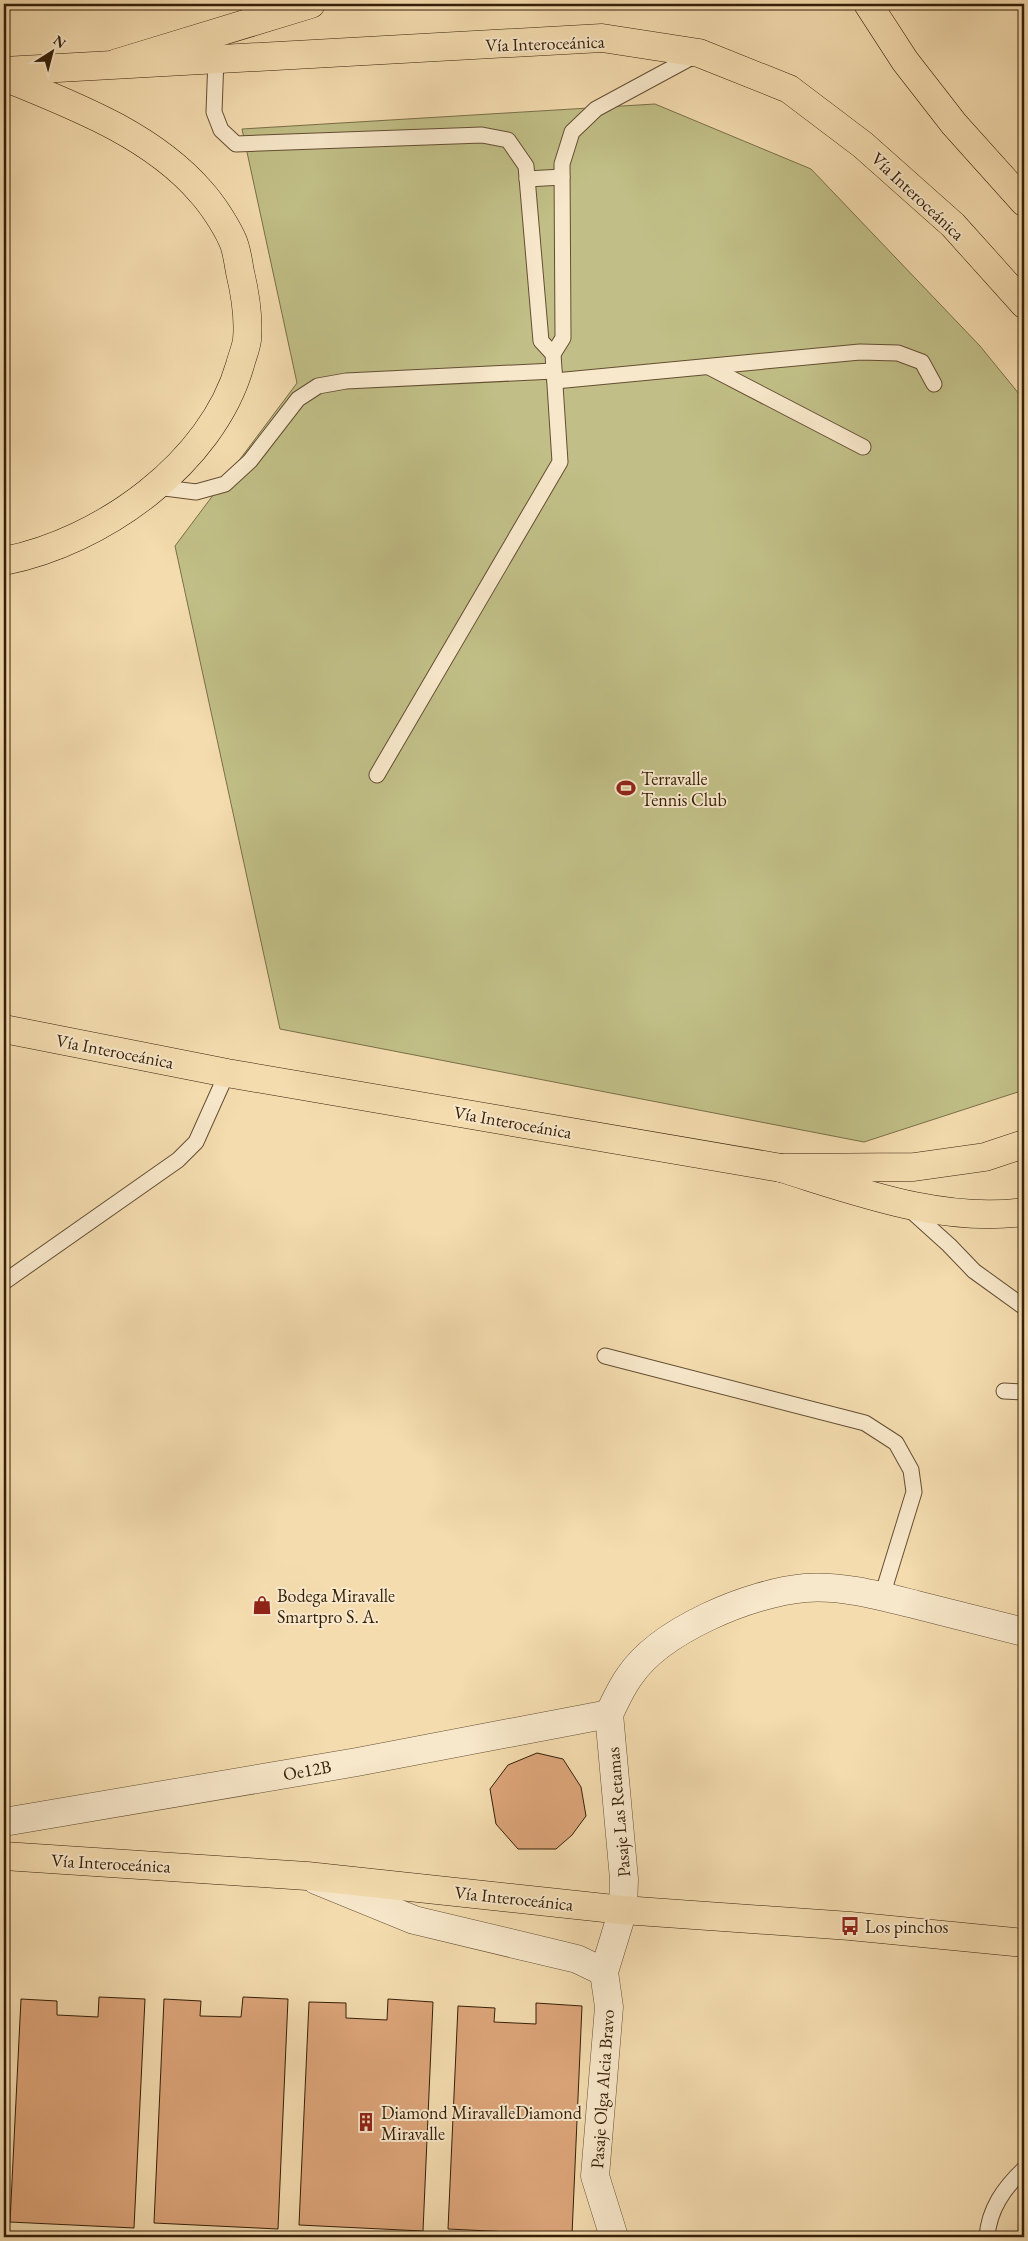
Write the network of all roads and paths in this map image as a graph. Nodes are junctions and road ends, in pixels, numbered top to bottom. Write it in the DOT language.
graph roads {
  1 [pos="311,4"];
  2 [pos="868,4"];
  3 [pos="699,53"];
  4 [pos="216,58"];
  5 [pos="117,63"];
  6 [pos="4,71"];
  7 [pos="4,77"];
  8 [pos="562,177"];
  9 [pos="527,179"];
  10 [pos="1024,202"];
  11 [pos="1024,304"];
  12 [pos="553,354"];
  13 [pos="709,367"];
  14 [pos="555,376"];
  15 [pos="934,384"];
  16 [pos="863,446"];
  17 [pos="157,487"];
  18 [pos="4,561"];
  19 [pos="377,775"];
  20 [pos="4,1029"];
  21 [pos="227,1073"];
  22 [pos="1024,1144"];
  23 [pos="781,1168"];
  24 [pos="905,1206"];
  25 [pos="1024,1212"];
  26 [pos="4,1282"];
  27 [pos="1024,1307"];
  28 [pos="605,1356"];
  29 [pos="1004,1391"];
  30 [pos="1024,1392"];
  31 [pos="882,1596"];
  32 [pos="1024,1632"];
  33 [pos="609,1714"];
  34 [pos="4,1822"];
  35 [pos="4,1856"];
  36 [pos="307,1876"];
  37 [pos="623,1910"];
  38 [pos="1024,1943"];
  39 [pos="604,1972"];
  40 [pos="1024,2169"];
  41 [pos="608,2235"];
  42 [pos="987,2237"];
  1 -- 5 [label="main road"];
  2 -- 10 [label="main road"];
  3 -- 4 [label="main road, Vía Interoceánica"];
  3 -- 8 [label="lane"];
  3 -- 11 [label="main road, Vía Interoceánica"];
  4 -- 5 [label="main road, Vía Interoceánica"];
  4 -- 9 [label="lane"];
  5 -- 6 [label="main road, Vía Interoceánica"];
  7 -- 17 [label="main road"];
  8 -- 9 [label="lane"];
  8 -- 12 [label="lane"];
  9 -- 12 [label="lane"];
  12 -- 14 [label="lane"];
  13 -- 14 [label="lane"];
  13 -- 15 [label="lane"];
  13 -- 16 [label="lane"];
  14 -- 17 [label="lane"];
  14 -- 19 [label="lane"];
  17 -- 18 [label="main road"];
  20 -- 21 [label="main road, Vía Interoceánica"];
  21 -- 23 [label="main road, Vía Interoceánica"];
  21 -- 26 [label="lane"];
  22 -- 23 [label="main road, Vía Interoceánica"];
  23 -- 24 [label="main road"];
  24 -- 25 [label="main road"];
  24 -- 27 [label="lane"];
  28 -- 31 [label="lane"];
  29 -- 30 [label="lane"];
  31 -- 32 [label="street"];
  31 -- 33 [label="street"];
  33 -- 34 [label="street, Oe12B"];
  33 -- 37 [label="street, Pasaje Las Retamas"];
  35 -- 36 [label="main road, Vía Interoceánica"];
  36 -- 37 [label="main road, Vía Interoceánica"];
  36 -- 39 [label="street"];
  37 -- 38 [label="main road, Vía Interoceánica"];
  37 -- 39 [label="street, Pasaje Olga Alcia Bravo"];
  39 -- 41 [label="street, Pasaje Olga Alcia Bravo"];
  40 -- 42 [label="lane"];
}
